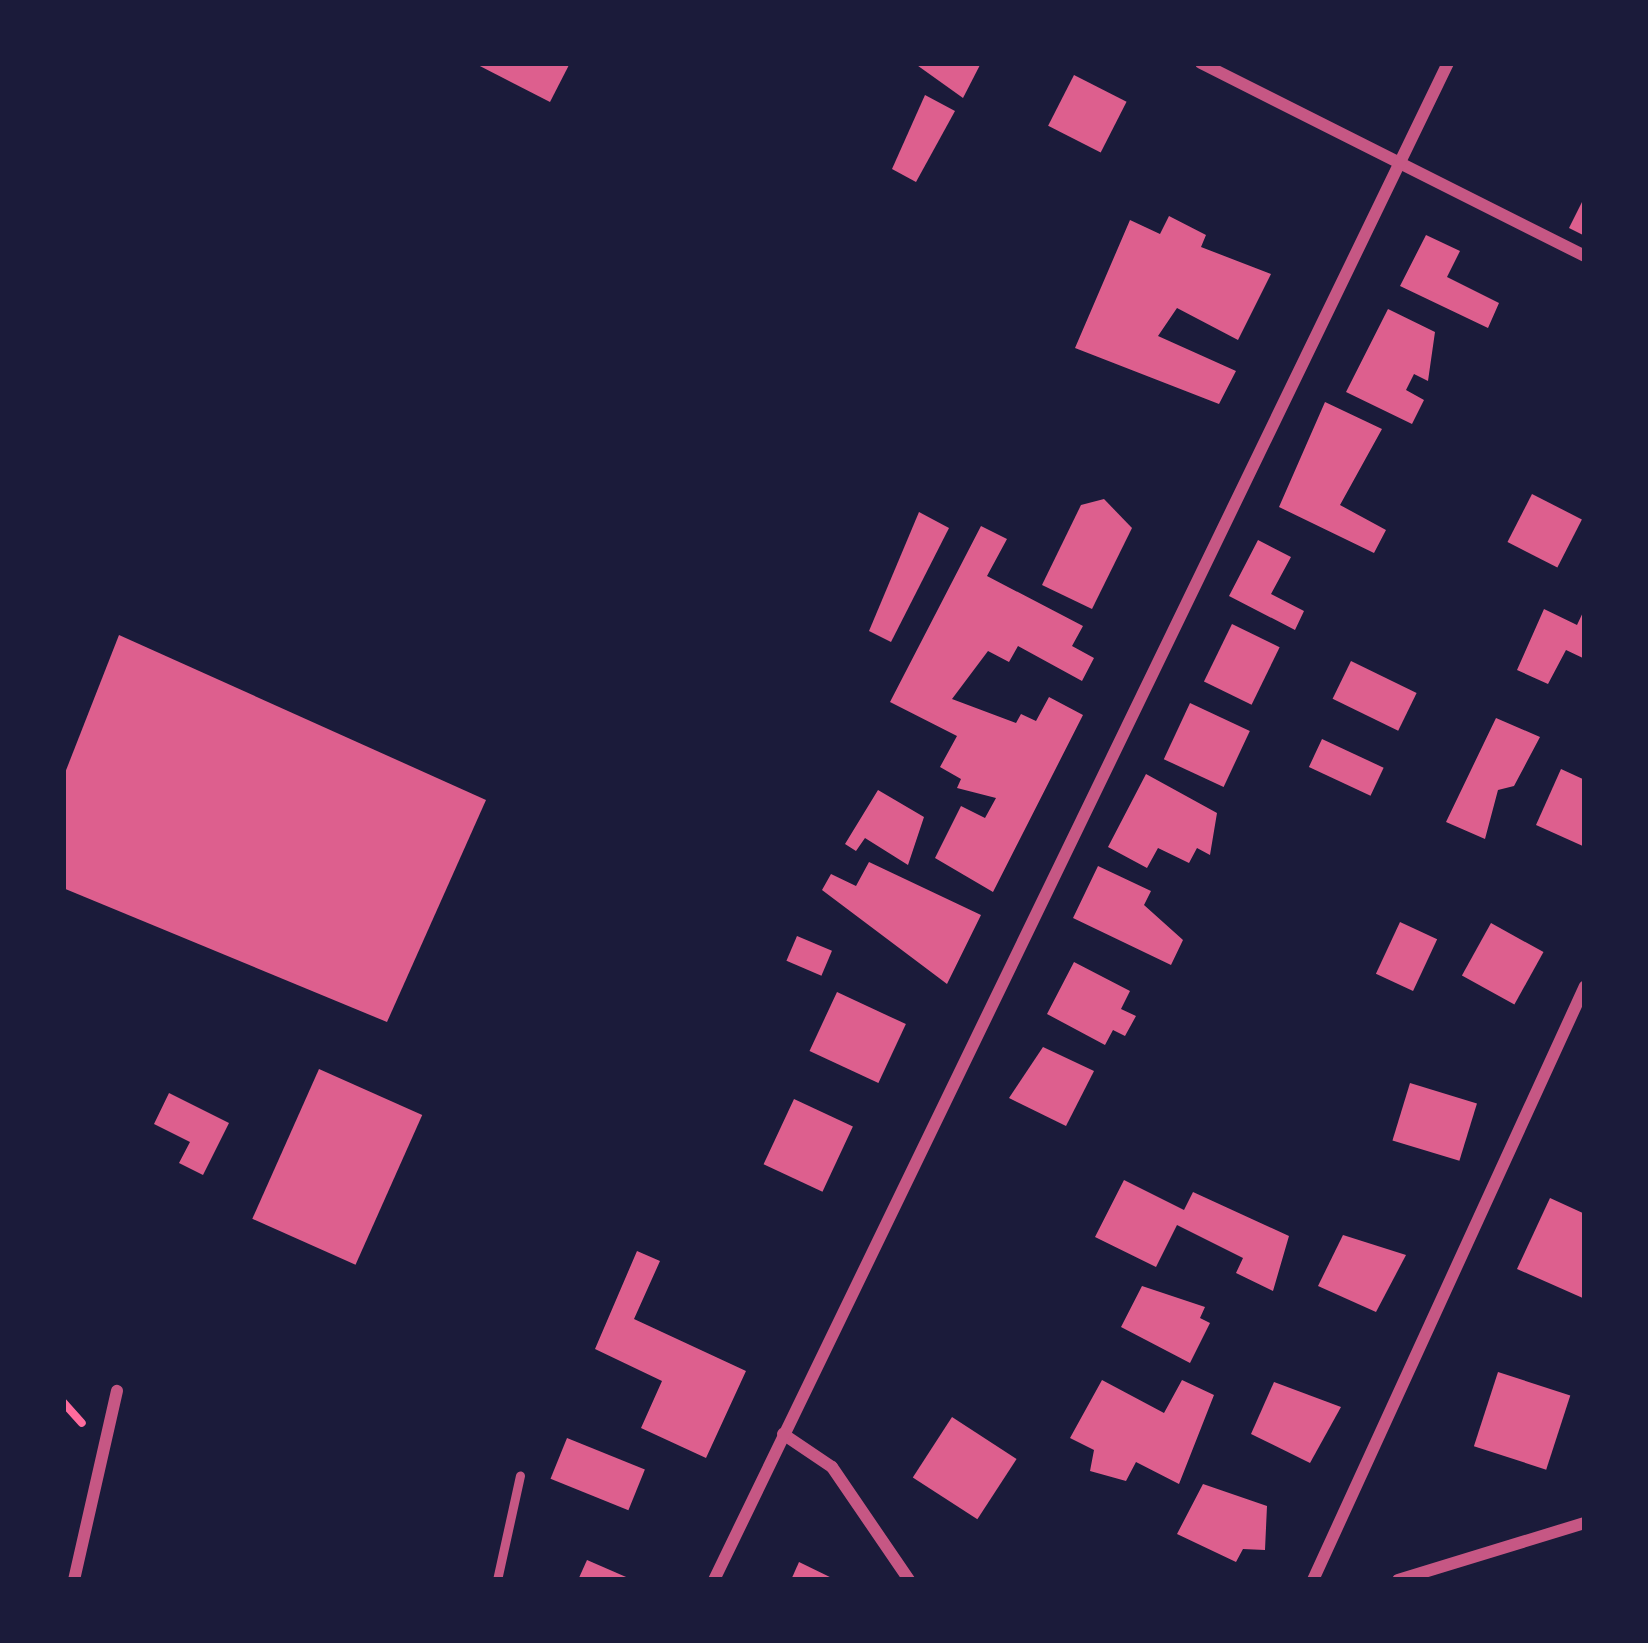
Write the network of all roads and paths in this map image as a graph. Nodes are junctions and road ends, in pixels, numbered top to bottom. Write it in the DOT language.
graph roads {
  1 [pos="1201,63"];
  2 [pos="1448,63"];
  3 [pos="1395,162"];
  4 [pos="1585,256"];
  5 [pos="1585,986"];
  6 [pos="117,1391"];
  7 [pos="784,1435"];
  8 [pos="520,1475"];
  9 [pos="1585,1523"];
  10 [pos="74,1580"];
  11 [pos="496,1580"];
  12 [pos="714,1580"];
  13 [pos="909,1580"];
  14 [pos="1313,1580"];
  15 [pos="1398,1580"];
  1 -- 3 [label="street"];
  2 -- 3 [label="street"];
  3 -- 4 [label="street"];
  3 -- 7 [label="street"];
  5 -- 14 [label="street"];
  6 -- 10 [label="street"];
  7 -- 12 [label="street"];
  7 -- 13 [label="street"];
  8 -- 11 [label="lane"];
  9 -- 15 [label="street"];
}
